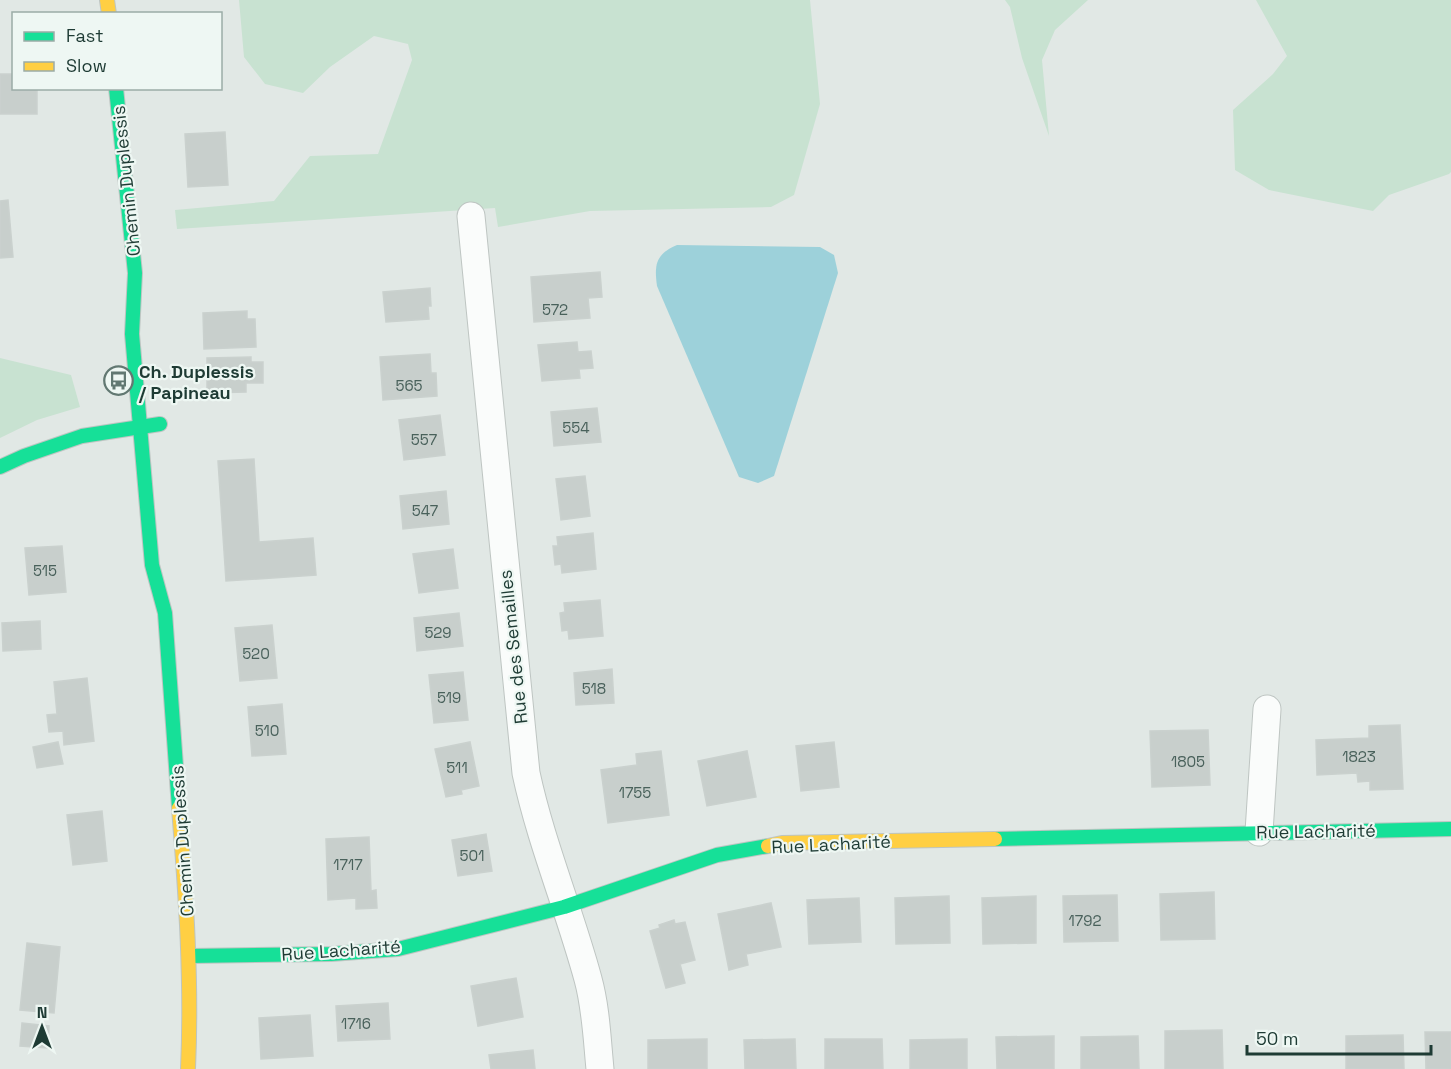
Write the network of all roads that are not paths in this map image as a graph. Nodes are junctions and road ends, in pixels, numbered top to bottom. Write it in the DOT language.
graph roads {
  1 [pos="116,90"];
  2 [pos="471,216"];
  3 [pos="135,273"];
  4 [pos="146,307"];
  5 [pos="160,423"];
  6 [pos="141,427"];
  7 [pos="0,467"];
  8 [pos="171,582"];
  9 [pos="165,613"];
  10 [pos="1267,709"];
  11 [pos="1451,829"];
  12 [pos="1259,832"];
  13 [pos="564,907"];
  14 [pos="189,956"];
  15 [pos="188,1069"];
  16 [pos="600,1069"];
  1 -- 3 [label="street, Chemin Duplessis"];
  2 -- 13 [label="street, Rue des Semailles"];
  3 -- 4 [label="street, Chemin Duplessis"];
  3 -- 6 [label="street, Chemin Duplessis"];
  5 -- 6 [label="street"];
  6 -- 7 [label="street"];
  6 -- 9 [label="street, Chemin Duplessis"];
  8 -- 9 [label="street, Chemin Duplessis"];
  9 -- 14 [label="street, Chemin Duplessis"];
  10 -- 12 [label="street"];
  11 -- 12 [label="street, Rue Lacharité"];
  12 -- 13 [label="street, Rue Lacharité"];
  13 -- 14 [label="street, Rue Lacharité"];
  13 -- 16 [label="street, Rue des Semailles"];
  14 -- 15 [label="street, Chemin Duplessis"];
}
